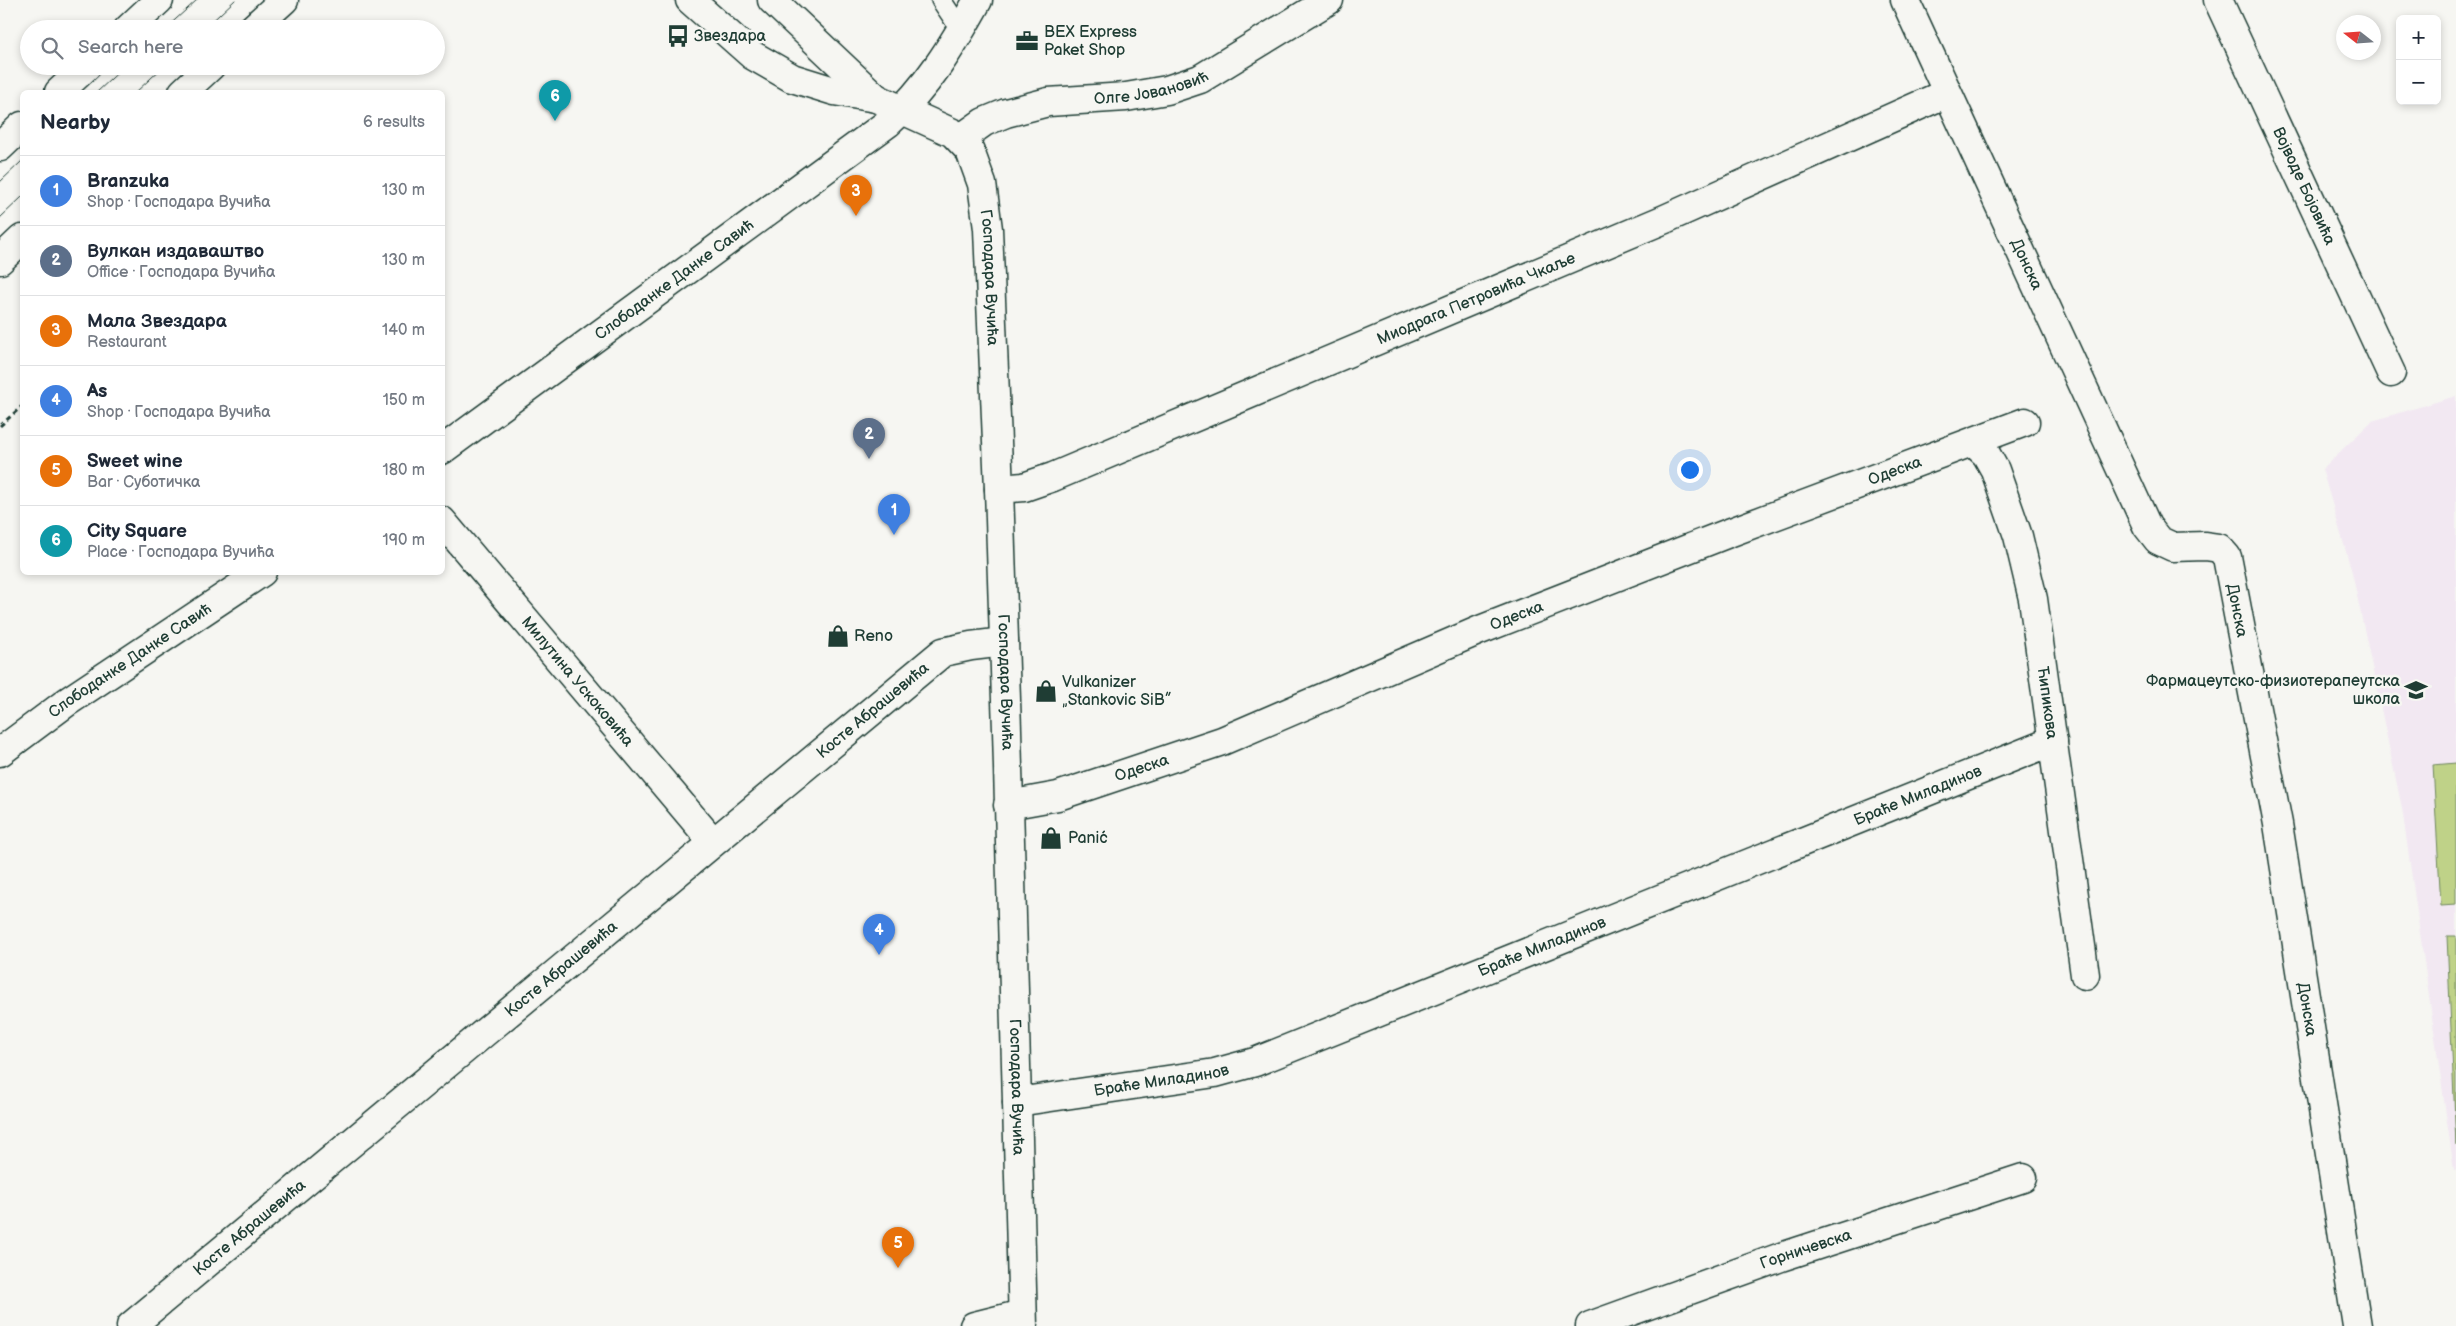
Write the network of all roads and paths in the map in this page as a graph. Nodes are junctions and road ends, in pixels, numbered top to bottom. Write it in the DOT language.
graph roads {
  1 [pos="159,0"];
  2 [pos="284,0"];
  3 [pos="690,0"];
  4 [pos="941,0"];
  5 [pos="978,0"];
  6 [pos="1329,0"];
  7 [pos="1905,0"];
  8 [pos="2218,0"];
  9 [pos="773,1"];
  10 [pos="138,20"];
  11 [pos="262,20"];
  12 [pos="961,30"];
  13 [pos="78,75"];
  14 [pos="201,75"];
  15 [pos="61,90"];
  16 [pos="185,90"];
  17 [pos="1947,93"];
  18 [pos="876,98"];
  19 [pos="904,109"];
  20 [pos="20,128"];
  21 [pos="960,138"];
  22 [pos="0,147"];
  23 [pos="20,241"];
  24 [pos="0,260"];
  25 [pos="2391,373"];
  26 [pos="20,408"];
  27 [pos="0,418"];
  28 [pos="2024,422"];
  29 [pos="4,423"];
  30 [pos="0,426"];
  31 [pos="1974,443"];
  32 [pos="445,448"];
  33 [pos="999,489"];
  34 [pos="445,525"];
  35 [pos="258,575"];
  36 [pos="1004,642"];
  37 [pos="2053,741"];
  38 [pos="0,752"];
  39 [pos="1008,805"];
  40 [pos="713,842"];
  41 [pos="2085,975"];
  42 [pos="1017,1102"];
  43 [pos="2023,1178"];
  44 [pos="1022,1320"];
  45 [pos="131,1326"];
  46 [pos="974,1326"];
  47 [pos="1590,1326"];
  48 [pos="2357,1326"];
  1 -- 10 [label="street"];
  2 -- 11 [label="street"];
  3 -- 18 [label="street, Господара Вучића"];
  4 -- 12 [label="lane"];
  5 -- 12 [label="street, Слободанке Данке Савић"];
  6 -- 21 [label="street, Олге Јовановић"];
  7 -- 17 [label="street, Донска"];
  8 -- 25 [label="street, Војводе Бојовића"];
  9 -- 18 [label="street, Господара Вучића"];
  12 -- 19 [label="street, Слободанке Данке Савић"];
  13 -- 15 [label="street"];
  14 -- 16 [label="street"];
  17 -- 33 [label="street, Миодрага Петровића Чкаље"];
  17 -- 48 [label="street, Донска"];
  18 -- 19 [label="street, Господара Вучића"];
  19 -- 21 [label="street, Господара Вучића"];
  19 -- 32 [label="street, Слободанке Данке Савић"];
  20 -- 22 [label="street"];
  21 -- 33 [label="street, Господара Вучића"];
  23 -- 24 [label="street"];
  26 -- 29 [label="path"];
  27 -- 29 [label="path"];
  28 -- 31 [label="street, Одеска"];
  29 -- 30 [label="path"];
  31 -- 37 [label="street, Ћипикова"];
  31 -- 39 [label="street, Одеска"];
  33 -- 36 [label="street, Господара Вучића"];
  34 -- 40 [label="street, Милутина Ускоковића"];
  35 -- 38 [label="street, Слободанке Данке Савић"];
  36 -- 39 [label="street, Господара Вучића"];
  36 -- 40 [label="street, Косте Абрашевића"];
  37 -- 41 [label="street, Ћипикова"];
  37 -- 42 [label="street, Браће Миладинов"];
  39 -- 42 [label="street, Господара Вучића"];
  40 -- 45 [label="street, Косте Абрашевића"];
  42 -- 44 [label="street, Господара Вучића"];
  43 -- 47 [label="street, Горничевска"];
  44 -- 46 [label="street"];
}
